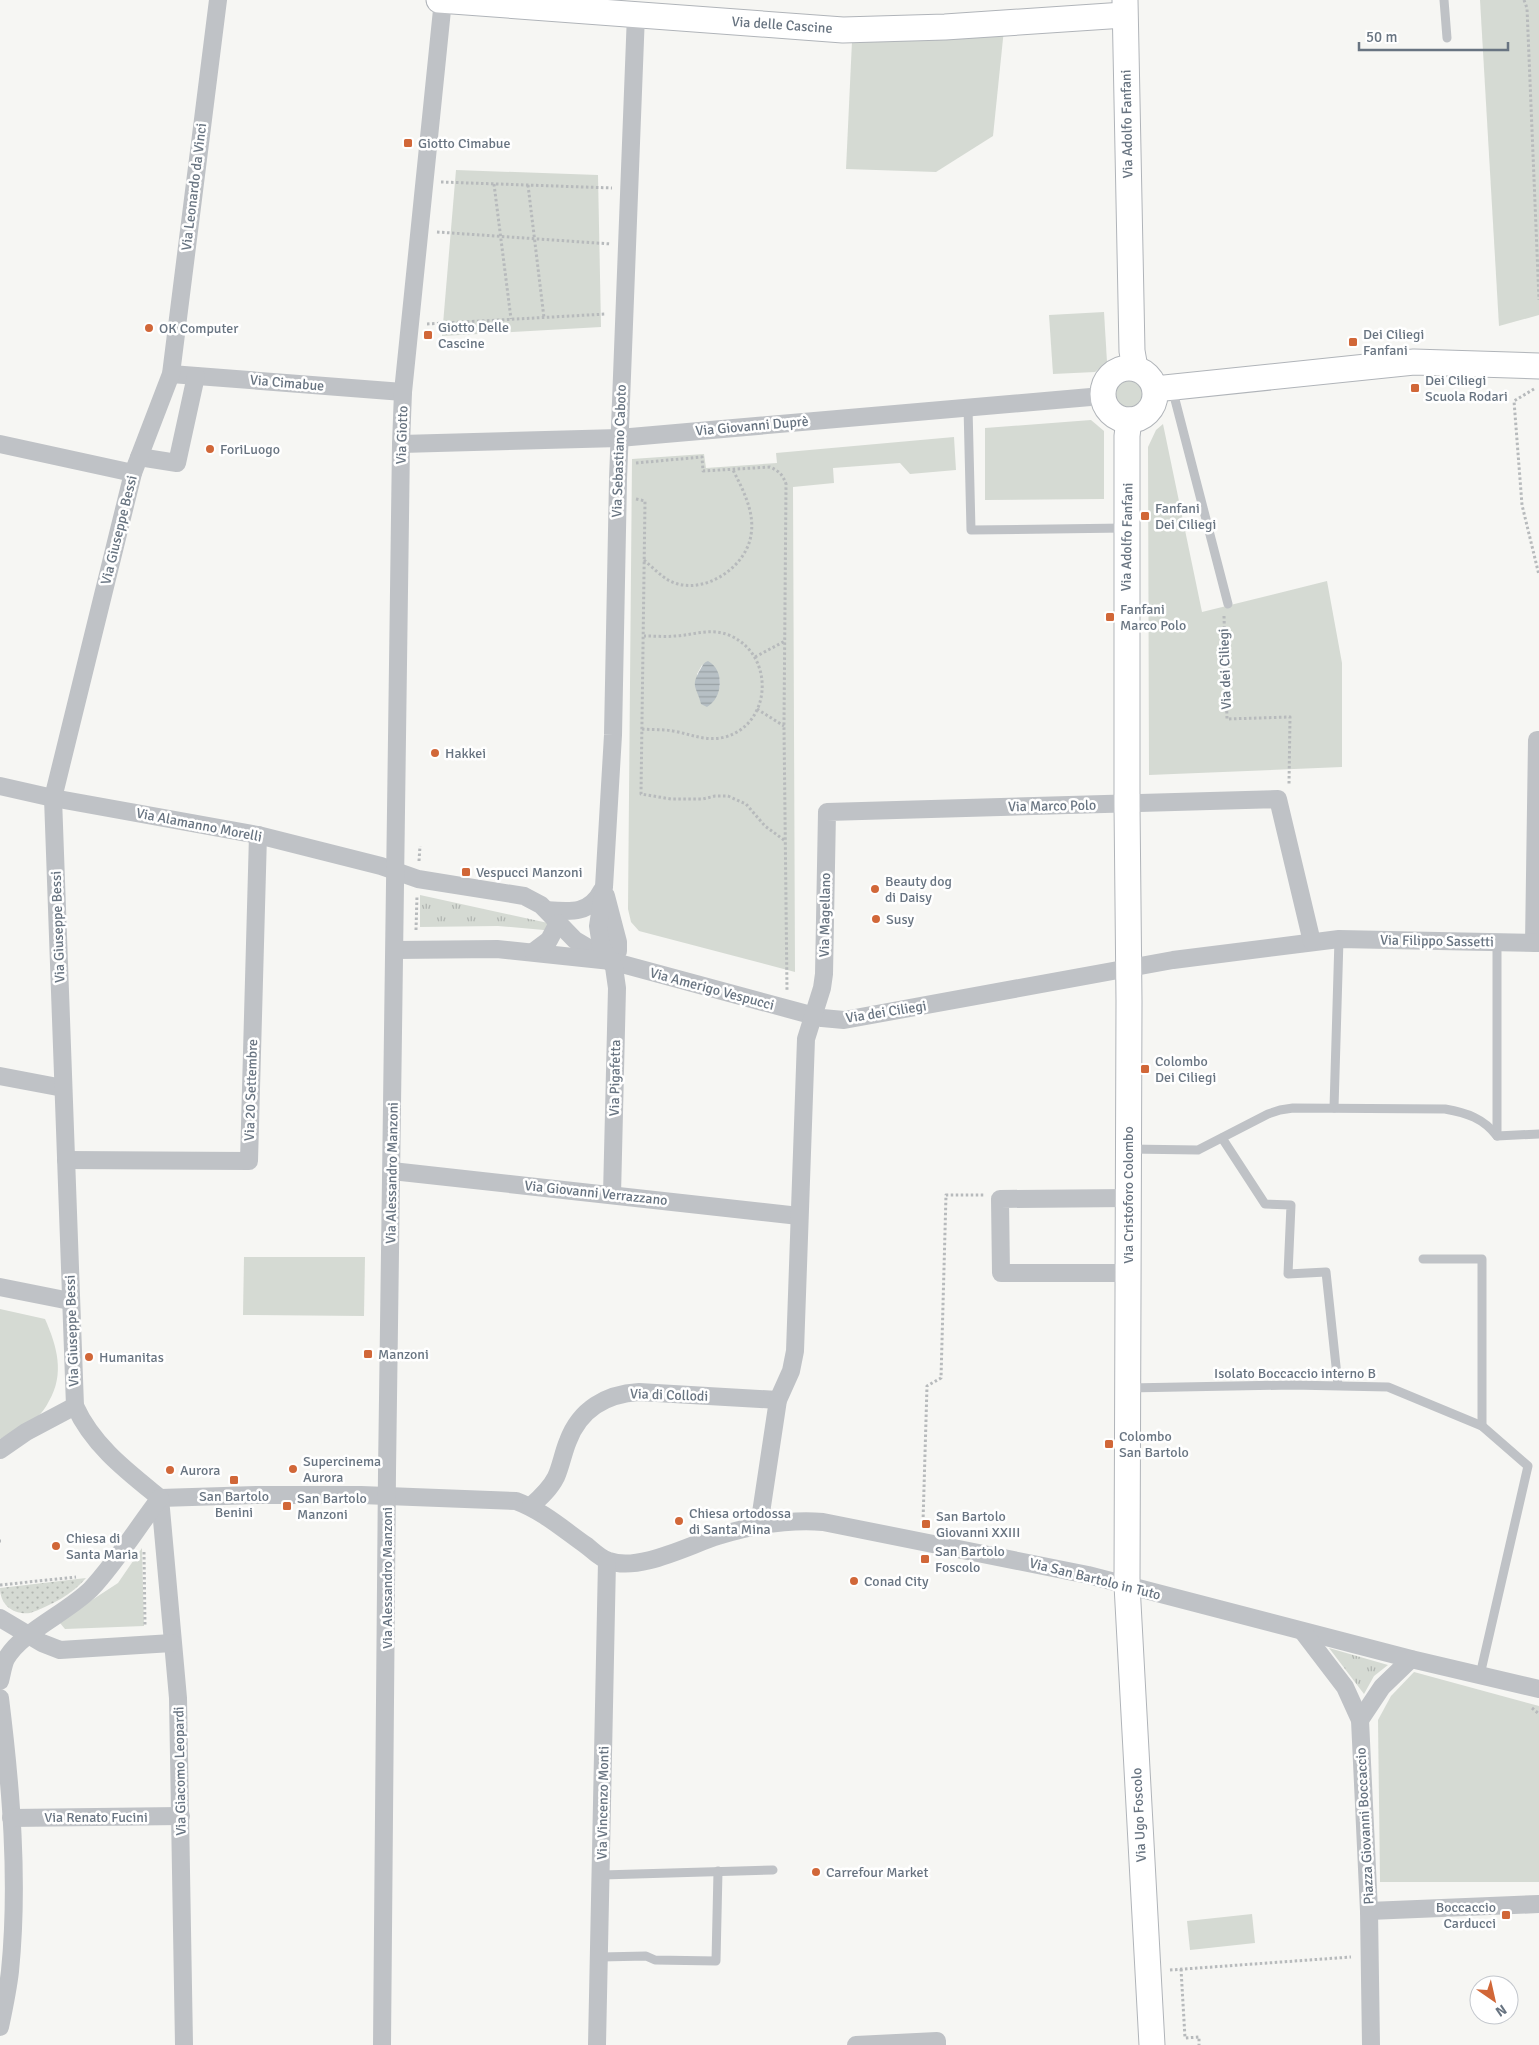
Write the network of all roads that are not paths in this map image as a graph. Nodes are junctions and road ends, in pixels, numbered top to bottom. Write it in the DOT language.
graph roads {
  1 [pos="218,0"];
  2 [pos="439,0"];
  3 [pos="443,0"];
  4 [pos="1444,0"];
  5 [pos="1124,7"];
  6 [pos="636,14"];
  7 [pos="1446,38"];
  8 [pos="1539,366"];
  9 [pos="1135,368"];
  10 [pos="171,374"];
  11 [pos="196,376"];
  12 [pos="1164,388"];
  13 [pos="403,392"];
  14 [pos="1102,396"];
  15 [pos="968,407"];
  16 [pos="1129,420"];
  17 [pos="619,438"];
  18 [pos="0,444"];
  19 [pos="401,444"];
  20 [pos="136,465"];
  21 [pos="1127,528"];
  22 [pos="1228,604"];
  23 [pos="1539,740"];
  24 [pos="0,786"];
  25 [pos="53,798"];
  26 [pos="1127,804"];
  27 [pos="827,812"];
  28 [pos="258,835"];
  29 [pos="395,872"];
  30 [pos="604,887"];
  31 [pos="552,916"];
  32 [pos="1339,939"];
  33 [pos="1312,942"];
  34 [pos="1497,942"];
  35 [pos="1537,943"];
  36 [pos="395,950"];
  37 [pos="533,952"];
  38 [pos="611,961"];
  39 [pos="1129,968"];
  40 [pos="813,1016"];
  41 [pos="0,1076"];
  42 [pos="63,1088"];
  43 [pos="1334,1108"];
  44 [pos="1539,1134"];
  45 [pos="1497,1136"];
  46 [pos="1222,1138"];
  47 [pos="1129,1150"];
  48 [pos="66,1160"];
  49 [pos="392,1171"];
  50 [pos="612,1195"];
  51 [pos="1128,1198"];
  52 [pos="799,1216"];
  53 [pos="1423,1259"];
  54 [pos="1128,1273"];
  55 [pos="0,1287"];
  56 [pos="70,1301"];
  57 [pos="1338,1385"];
  58 [pos="1128,1388"];
  59 [pos="778,1400"];
  60 [pos="75,1406"];
  61 [pos="1482,1426"];
  62 [pos="0,1450"];
  63 [pos="1528,1466"];
  64 [pos="1539,1466"];
  65 [pos="388,1496"];
  66 [pos="160,1498"];
  67 [pos="531,1506"];
  68 [pos="759,1526"];
  69 [pos="607,1561"];
  70 [pos="1128,1585"];
  71 [pos="0,1618"];
  72 [pos="1304,1632"];
  73 [pos="29,1636"];
  74 [pos="172,1643"];
  75 [pos="1411,1659"];
  76 [pos="1480,1675"];
  77 [pos="0,1681"];
  78 [pos="1539,1689"];
  79 [pos="0,1698"];
  80 [pos="1360,1720"];
  81 [pos="2,1724"];
  82 [pos="181,1816"];
  83 [pos="11,1818"];
  84 [pos="773,1870"];
  85 [pos="718,1871"];
  86 [pos="602,1874"];
  87 [pos="1539,1904"];
  88 [pos="1368,1911"];
  89 [pos="601,1957"];
  90 [pos="4,1988"];
  91 [pos="0,2026"];
  92 [pos="184,2045"];
  93 [pos="382,2045"];
  94 [pos="597,2045"];
  95 [pos="856,2045"];
  96 [pos="937,2045"];
  97 [pos="1152,2045"];
  98 [pos="1371,2045"];
  1 -- 10 [label="street, Via Leonardo da Vinci"];
  2 -- 3 [label="street, Via delle Cascine"];
  3 -- 6 [label="street, Via delle Cascine"];
  3 -- 13 [label="street, Via Giotto"];
  4 -- 7 [label="lane"];
  5 -- 6 [label="street, Via delle Cascine"];
  5 -- 9 [label="street, Via Adolfo Fanfani"];
  6 -- 17 [label="street, Via Sebastiano Caboto"];
  8 -- 12 [label="street"];
  9 -- 12 [label="street"];
  9 -- 14 [label="street"];
  10 -- 11 [label="street, Via Cimabue"];
  10 -- 20 [label="street, Via Leonardo da Vinci"];
  11 -- 13 [label="street, Via Cimabue"];
  11 -- 20 [label="street"];
  12 -- 16 [label="street"];
  12 -- 22 [label="lane"];
  13 -- 19 [label="street, Via Giotto"];
  14 -- 15 [label="street, Via Giovanni Duprè"];
  14 -- 16 [label="street"];
  15 -- 17 [label="street, Via Giovanni Duprè"];
  15 -- 21 [label="lane"];
  16 -- 21 [label="street, Via Adolfo Fanfani"];
  17 -- 19 [label="street, Via Giovanni Duprè"];
  17 -- 30 [label="street, Via Sebastiano Caboto"];
  18 -- 20 [label="street"];
  19 -- 29 [label="street, Via Giotto"];
  20 -- 25 [label="street, Via Giuseppe Bessi"];
  21 -- 26 [label="street, Via Adolfo Fanfani"];
  23 -- 35 [label="street, Via Filippo Sassetti"];
  24 -- 25 [label="street, Via Alamanno Morelli"];
  25 -- 28 [label="street, Via Alamanno Morelli"];
  25 -- 42 [label="street, Via Giuseppe Bessi"];
  26 -- 27 [label="street, Via Marco Polo"];
  26 -- 33 [label="street, Via Marco Polo"];
  26 -- 39 [label="street, Via Cristoforo Colombo"];
  27 -- 40 [label="street, Via Magellano"];
  28 -- 29 [label="street, Via Alamanno Morelli"];
  28 -- 48 [label="street, Via 20 Settembre"];
  29 -- 31 [label="street, Via Amerigo Vespucci"];
  29 -- 36 [label="street, Via Alessandro Manzoni"];
  30 -- 31 [label="street"];
  30 -- 38 [label="street, Via Sebastiano Caboto"];
  31 -- 37 [label="street"];
  31 -- 38 [label="street, Via Amerigo Vespucci"];
  32 -- 33 [label="street, Via dei Ciliegi"];
  32 -- 34 [label="street, Via Filippo Sassetti"];
  32 -- 43 [label="lane"];
  33 -- 39 [label="street, Via dei Ciliegi"];
  34 -- 35 [label="street, Via Filippo Sassetti"];
  34 -- 45 [label="lane"];
  36 -- 37 [label="street, Via Amerigo Vespucci"];
  36 -- 49 [label="street, Via Alessandro Manzoni"];
  37 -- 38 [label="street, Via Amerigo Vespucci"];
  38 -- 40 [label="street, Via Amerigo Vespucci"];
  38 -- 50 [label="street, Via Pigafetta"];
  39 -- 40 [label="street, Via dei Ciliegi"];
  39 -- 47 [label="street, Via Cristoforo Colombo"];
  40 -- 52 [label="street"];
  41 -- 42 [label="street"];
  42 -- 48 [label="street, Via Giuseppe Bessi"];
  43 -- 45 [label="lane"];
  43 -- 46 [label="lane"];
  44 -- 45 [label="lane"];
  46 -- 47 [label="lane"];
  46 -- 57 [label="lane"];
  47 -- 51 [label="street, Via Cristoforo Colombo"];
  48 -- 56 [label="street, Via Giuseppe Bessi"];
  49 -- 50 [label="street, Via Giovanni Verrazzano"];
  49 -- 65 [label="street, Via Alessandro Manzoni"];
  50 -- 52 [label="street, Via Giovanni Verrazzano"];
  51 -- 54 [label="street, Via Cristoforo Colombo"];
  51 -- 54 [label="street"];
  52 -- 59 [label="street"];
  53 -- 61 [label="lane"];
  54 -- 58 [label="street, Via Cristoforo Colombo"];
  55 -- 56 [label="street"];
  56 -- 60 [label="street, Via Giuseppe Bessi"];
  57 -- 58 [label="lane, Isolato Boccaccio interno B"];
  57 -- 61 [label="lane, Isolato Boccaccio interno B"];
  58 -- 70 [label="street, Via Cristoforo Colombo"];
  59 -- 67 [label="street, Via di Collodi"];
  59 -- 68 [label="street"];
  60 -- 62 [label="street"];
  60 -- 66 [label="street"];
  61 -- 63 [label="lane, Isolato Boccaccio interno B"];
  63 -- 64 [label="lane"];
  63 -- 76 [label="lane"];
  65 -- 66 [label="street"];
  65 -- 67 [label="street"];
  65 -- 93 [label="street, Via Alessandro Manzoni"];
  66 -- 73 [label="street"];
  66 -- 74 [label="street, Via Giacomo Leopardi"];
  67 -- 69 [label="street"];
  68 -- 69 [label="street, Via San Bartolo in Tuto"];
  68 -- 70 [label="street, Via San Bartolo in Tuto"];
  69 -- 86 [label="street, Via Vincenzo Monti"];
  70 -- 72 [label="street, Via San Bartolo in Tuto"];
  70 -- 97 [label="street, Via Ugo Foscolo"];
  71 -- 73 [label="street"];
  72 -- 75 [label="street"];
  72 -- 80 [label="street, Piazza Giovanni Boccaccio"];
  73 -- 74 [label="street"];
  73 -- 77 [label="street"];
  74 -- 82 [label="street, Via Giacomo Leopardi"];
  75 -- 76 [label="street"];
  75 -- 80 [label="street"];
  76 -- 78 [label="street"];
  79 -- 81 [label="street"];
  80 -- 88 [label="street, Piazza Giovanni Boccaccio"];
  81 -- 83 [label="street"];
  82 -- 83 [label="street, Via Renato Fucini"];
  82 -- 92 [label="street, Via Giacomo Leopardi"];
  83 -- 90 [label="street"];
  84 -- 85 [label="lane"];
  85 -- 86 [label="lane"];
  85 -- 89 [label="lane"];
  86 -- 89 [label="street, Via Vincenzo Monti"];
  87 -- 88 [label="street, Piazza Giovanni Boccaccio"];
  88 -- 98 [label="street"];
  89 -- 94 [label="street, Via Vincenzo Monti"];
  90 -- 91 [label="street"];
  95 -- 96 [label="street"];
}
